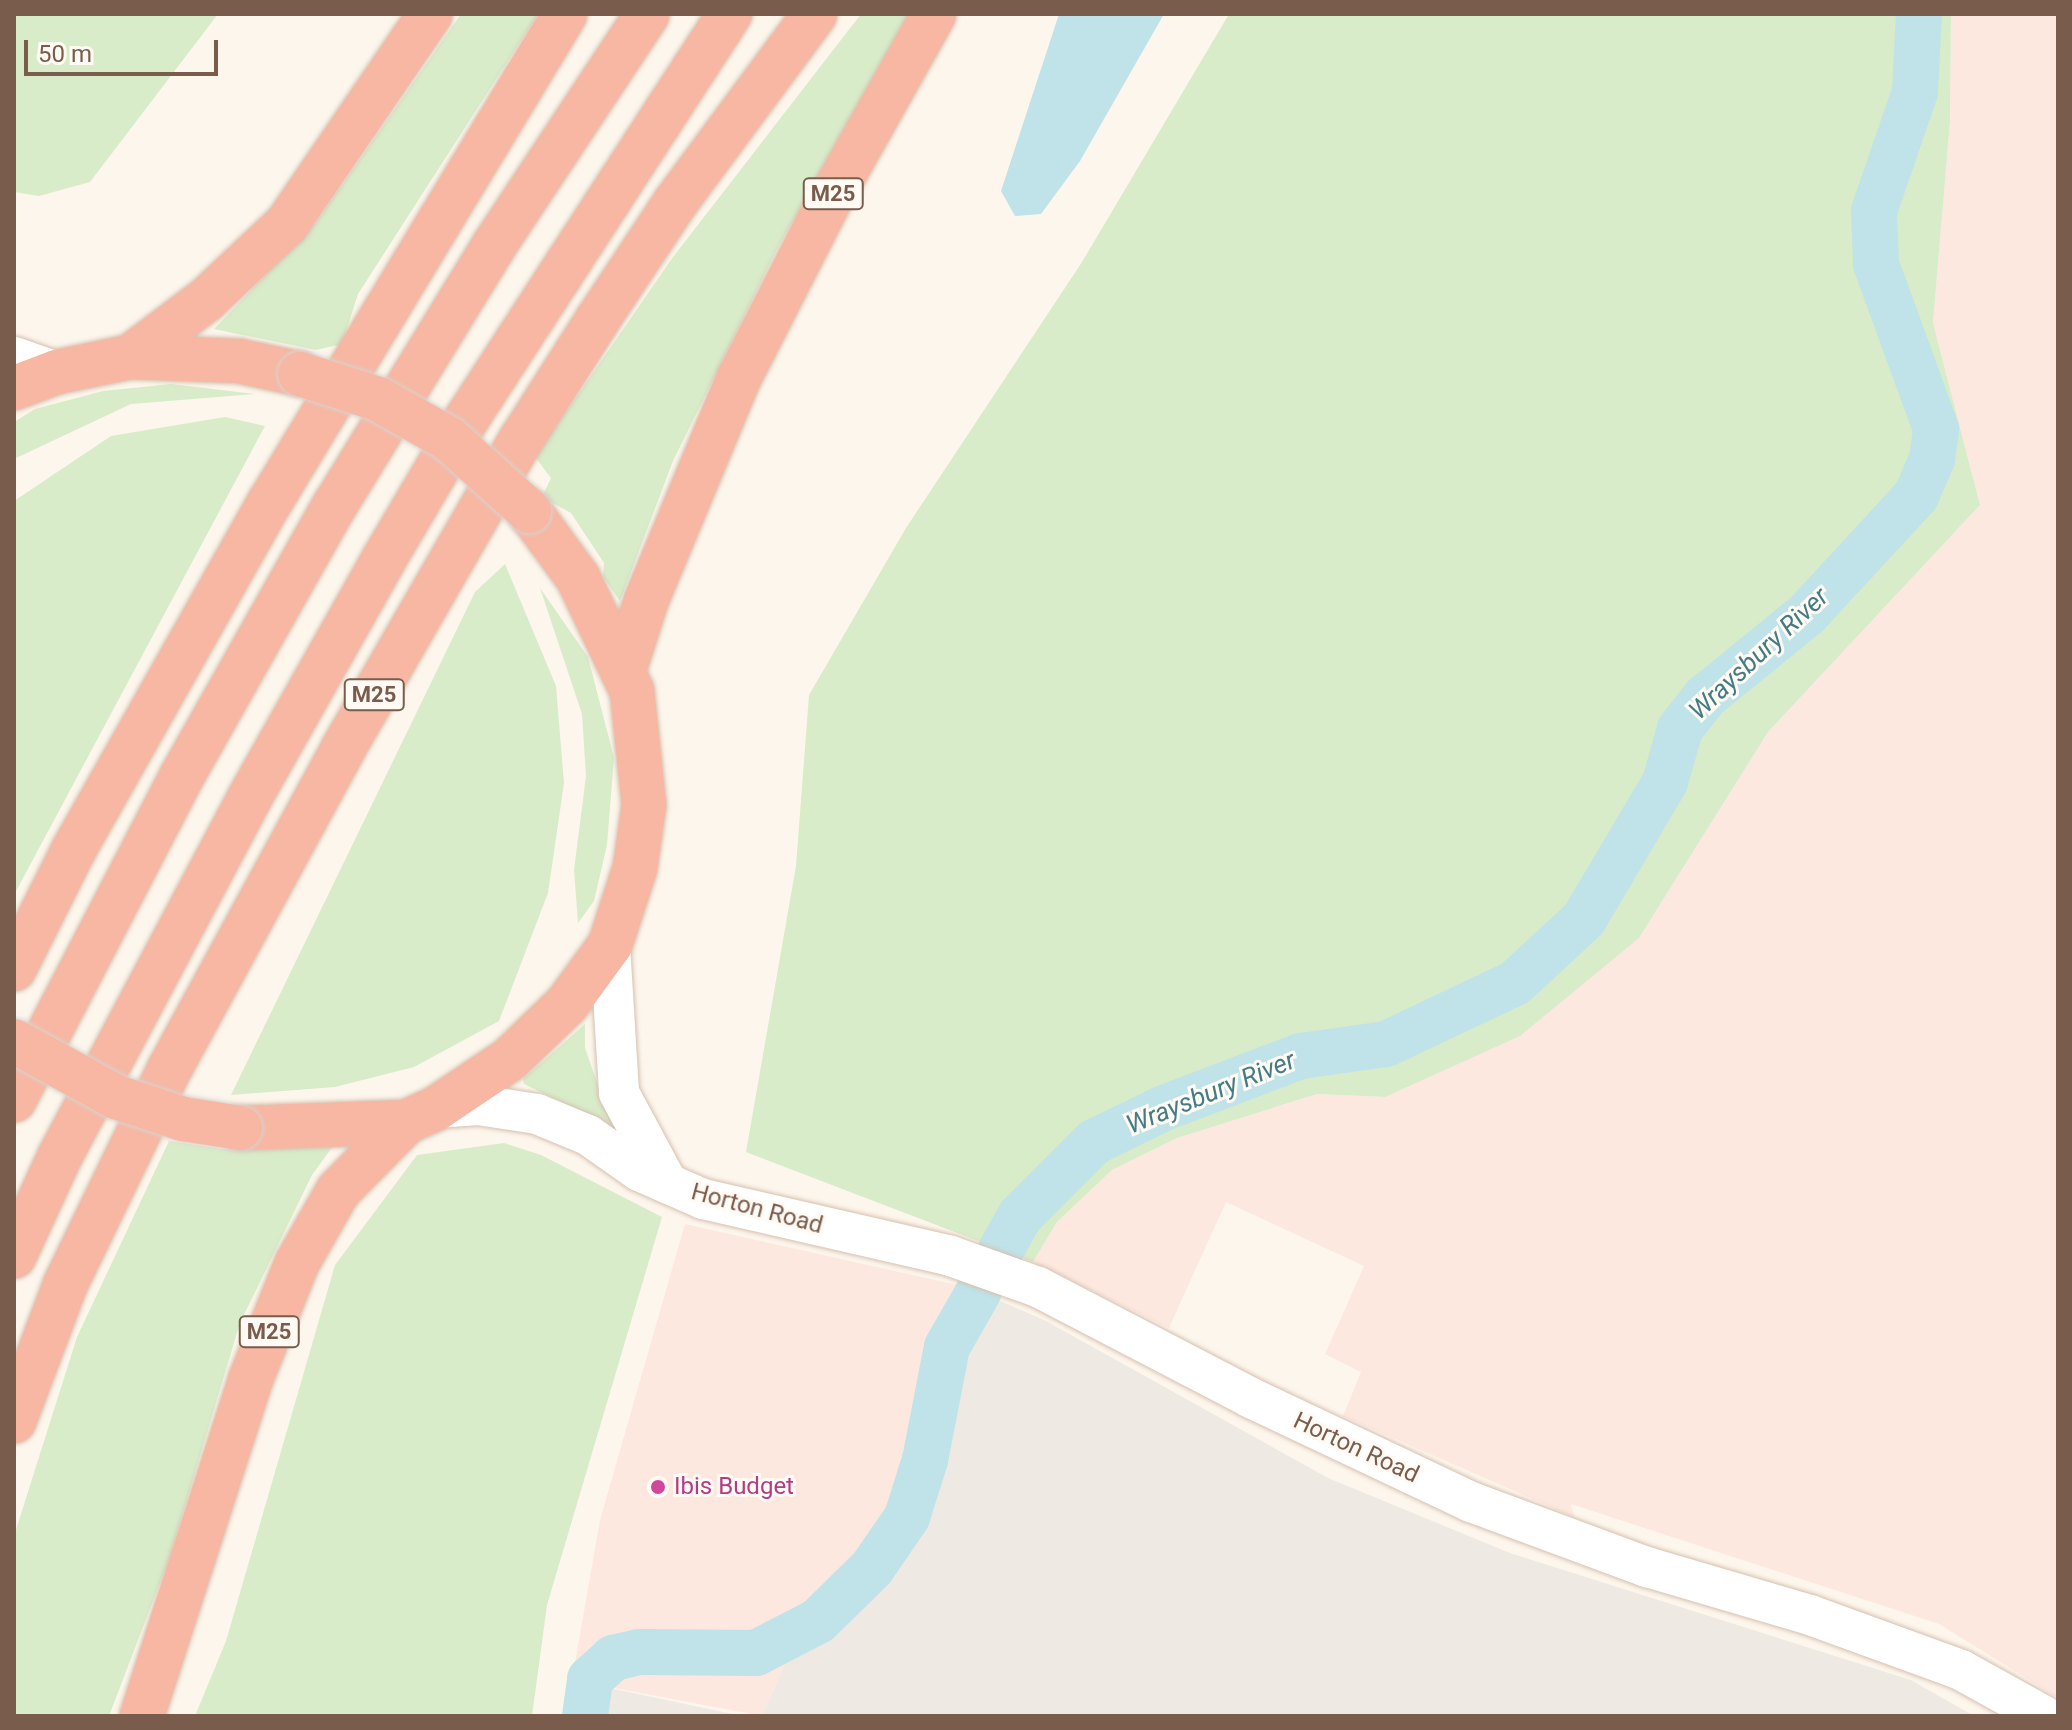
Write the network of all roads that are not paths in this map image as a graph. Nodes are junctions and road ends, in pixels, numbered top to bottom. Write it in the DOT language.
graph roads {
  1 [pos="430,14"];
  2 [pos="565,14"];
  3 [pos="647,14"];
  4 [pos="730,14"];
  5 [pos="815,14"];
  6 [pos="934,14"];
  7 [pos="14,357"];
  8 [pos="130,357"];
  9 [pos="57,372"];
  10 [pos="14,388"];
  11 [pos="625,667"];
  12 [pos="610,945"];
  13 [pos="14,969"];
  14 [pos="14,1041"];
  15 [pos="14,1100"];
  16 [pos="422,1115"];
  17 [pos="668,1184"];
  18 [pos="14,1256"];
  19 [pos="14,1421"];
  20 [pos="142,1716"];
  21 [pos="2044,1716"];
  1 -- 8 [label="highway"];
  2 -- 13 [label="highway"];
  3 -- 15 [label="highway"];
  4 -- 18 [label="highway, M25"];
  5 -- 19 [label="highway, M25"];
  6 -- 11 [label="highway, M25"];
  7 -- 9 [label="street"];
  8 -- 9 [label="highway"];
  8 -- 11 [label="highway, bridge"];
  9 -- 10 [label="highway"];
  11 -- 12 [label="highway"];
  12 -- 16 [label="highway"];
  12 -- 17 [label="street, Horton Road"];
  14 -- 16 [label="highway, bridge"];
  16 -- 17 [label="street, Horton Road"];
  16 -- 20 [label="highway, M25"];
  17 -- 21 [label="street, Horton Road"];
}
